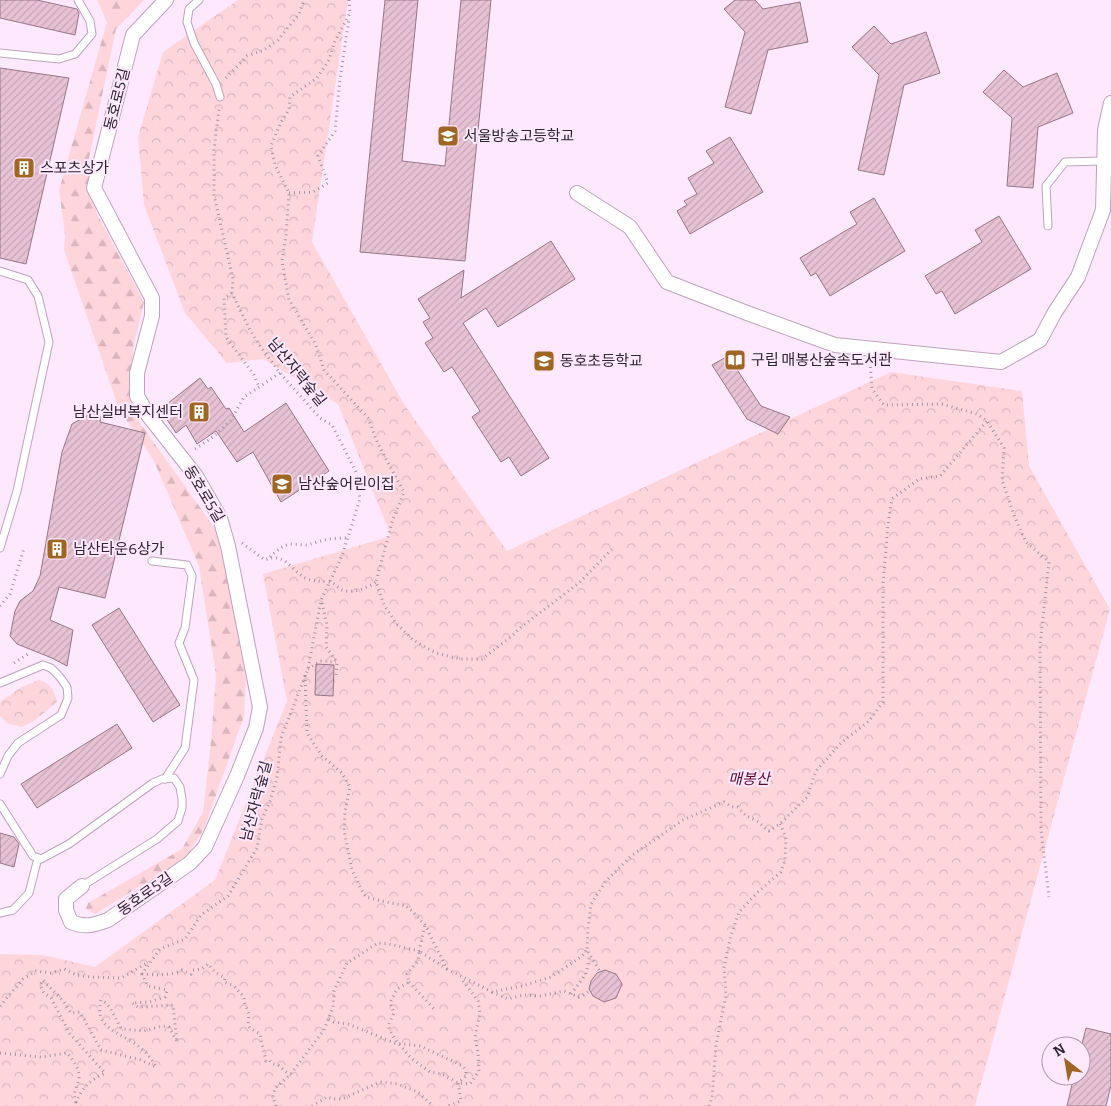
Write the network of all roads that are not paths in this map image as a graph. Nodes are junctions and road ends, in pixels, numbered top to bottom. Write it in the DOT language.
graph roads {
  1 [pos="78,0"];
  2 [pos="166,0"];
  3 [pos="199,0"];
  4 [pos="0,53"];
  5 [pos="220,98"];
  6 [pos="1111,103"];
  7 [pos="1104,161"];
  8 [pos="577,193"];
  9 [pos="1048,226"];
  10 [pos="0,271"];
  11 [pos="0,548"];
  12 [pos="152,561"];
  13 [pos="0,682"];
  14 [pos="0,774"];
  15 [pos="165,779"];
  16 [pos="0,804"];
  17 [pos="38,858"];
  18 [pos="82,886"];
  19 [pos="0,913"];
  1 -- 4 [label="lane"];
  2 -- 18 [label="street, 동호로5길"];
  3 -- 5 [label="lane"];
  6 -- 7 [label="street"];
  7 -- 8 [label="street"];
  7 -- 9 [label="lane"];
  10 -- 11 [label="lane"];
  12 -- 15 [label="lane"];
  13 -- 14 [label="lane"];
  15 -- 17 [label="lane"];
  15 -- 18 [label="lane"];
  16 -- 17 [label="lane"];
  17 -- 19 [label="lane"];
}
